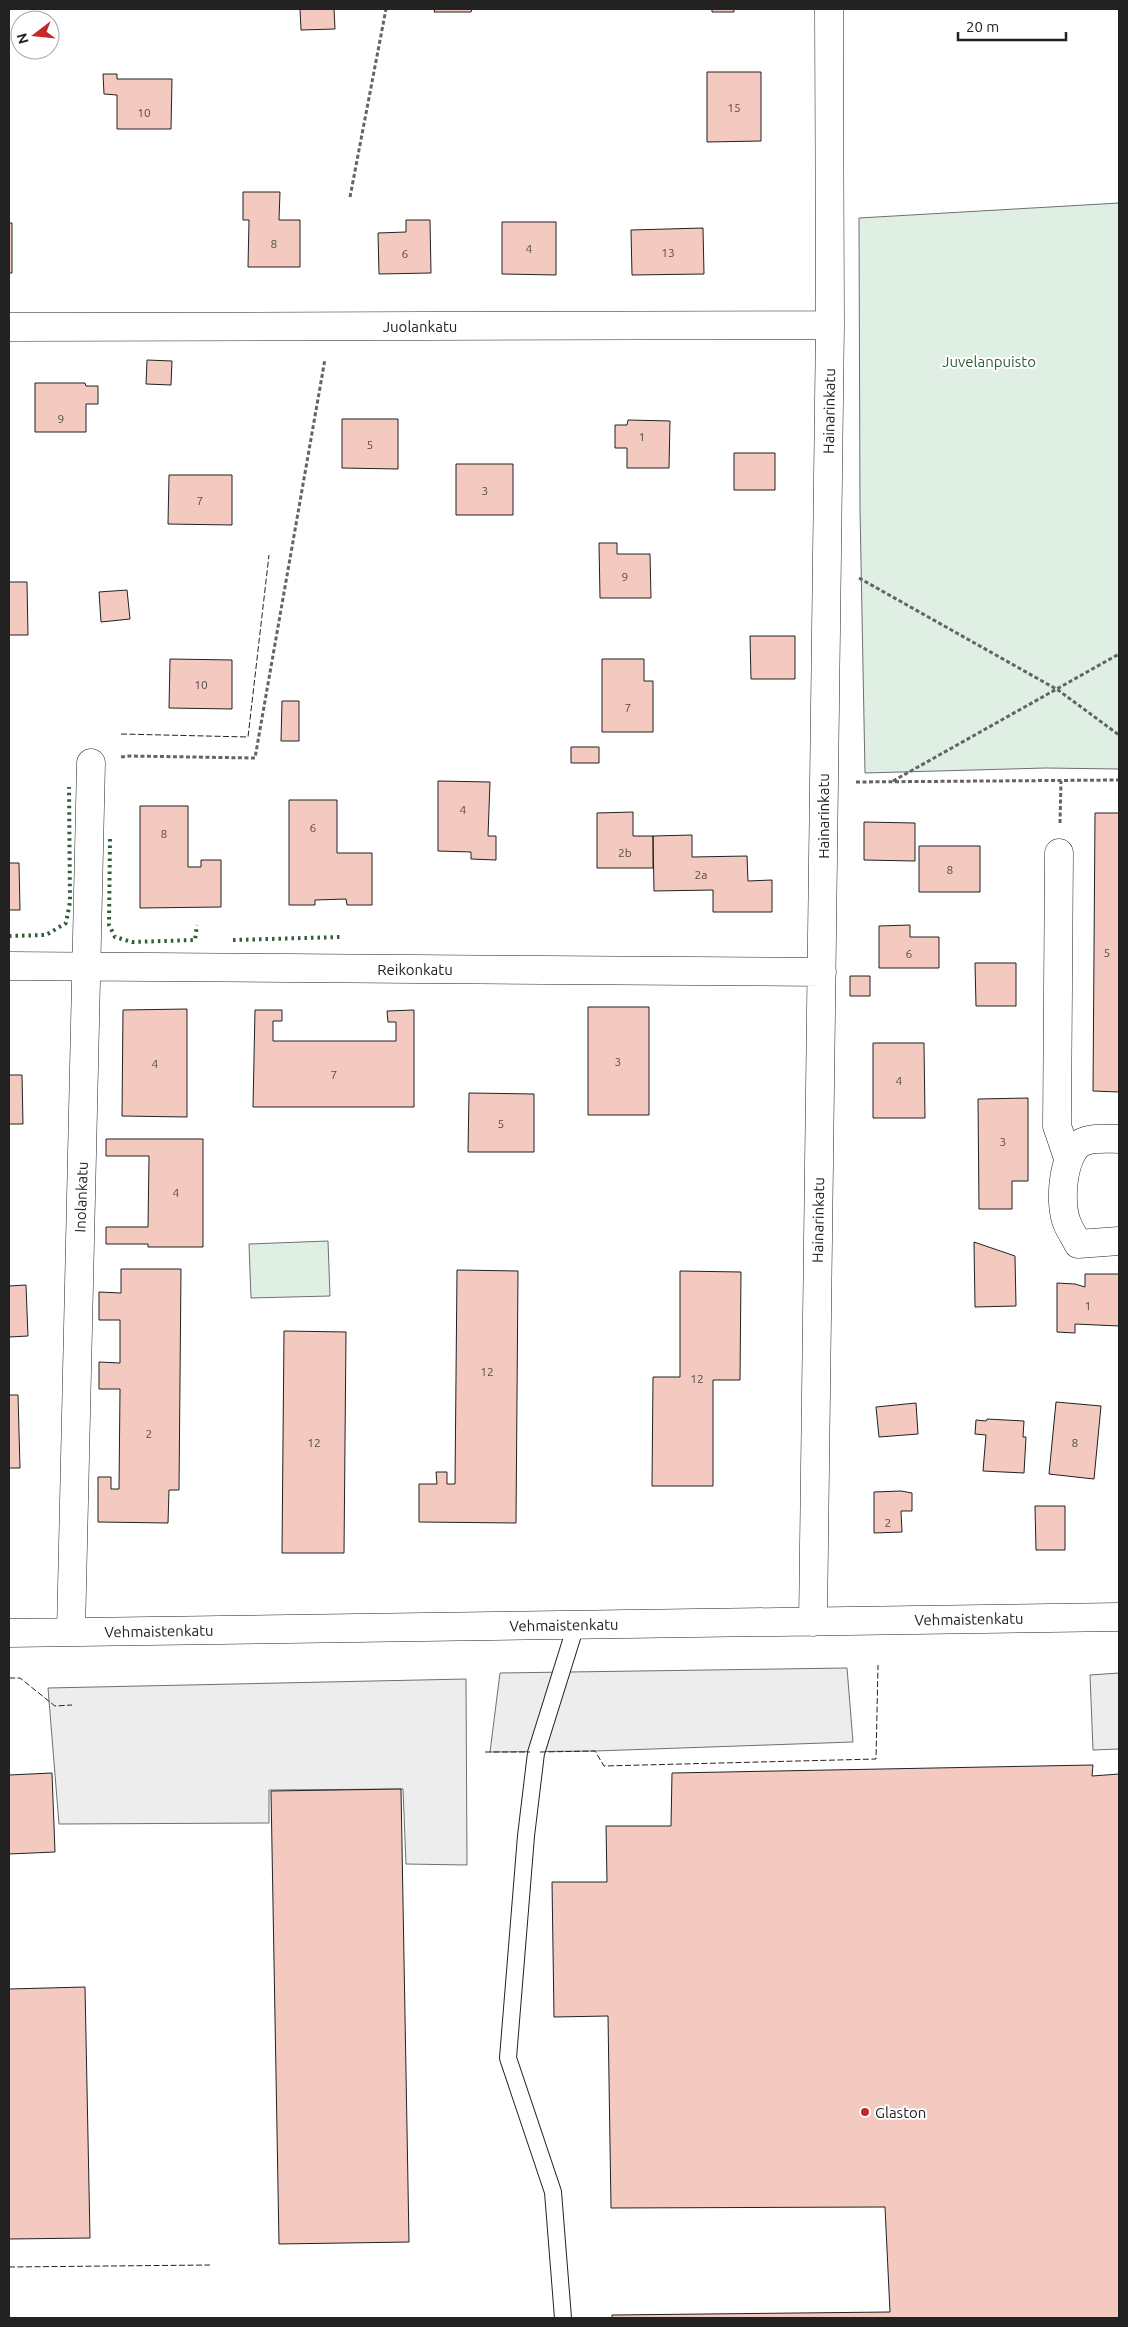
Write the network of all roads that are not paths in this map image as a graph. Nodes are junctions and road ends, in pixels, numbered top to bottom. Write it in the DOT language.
graph roads {
  1 [pos="828,9"];
  2 [pos="830,325"];
  3 [pos="9,328"];
  4 [pos="91,763"];
  5 [pos="1059,853"];
  6 [pos="9,966"];
  7 [pos="88,966"];
  8 [pos="822,972"];
  9 [pos="1119,1139"];
  10 [pos="1068,1158"];
  11 [pos="1119,1241"];
  12 [pos="1119,1616"];
  13 [pos="813,1622"];
  14 [pos="576,1625"];
  15 [pos="9,1632"];
  16 [pos="71,1632"];
  17 [pos="563,2318"];
  1 -- 2 [label="street, Hainarinkatu"];
  2 -- 3 [label="street, Juolankatu"];
  2 -- 8 [label="street, Hainarinkatu"];
  4 -- 7 [label="street, Inolankatu"];
  5 -- 10 [label="street"];
  6 -- 7 [label="street, Reikonkatu"];
  7 -- 8 [label="street, Reikonkatu"];
  7 -- 16 [label="street, Inolankatu"];
  8 -- 13 [label="street, Hainarinkatu"];
  9 -- 10 [label="street"];
  10 -- 11 [label="street"];
  12 -- 13 [label="street, Vehmaistenkatu"];
  13 -- 14 [label="street, Vehmaistenkatu"];
  14 -- 16 [label="street, Vehmaistenkatu"];
  14 -- 17 [label="lane"];
  15 -- 16 [label="street, Vehmaistenkatu"];
}
